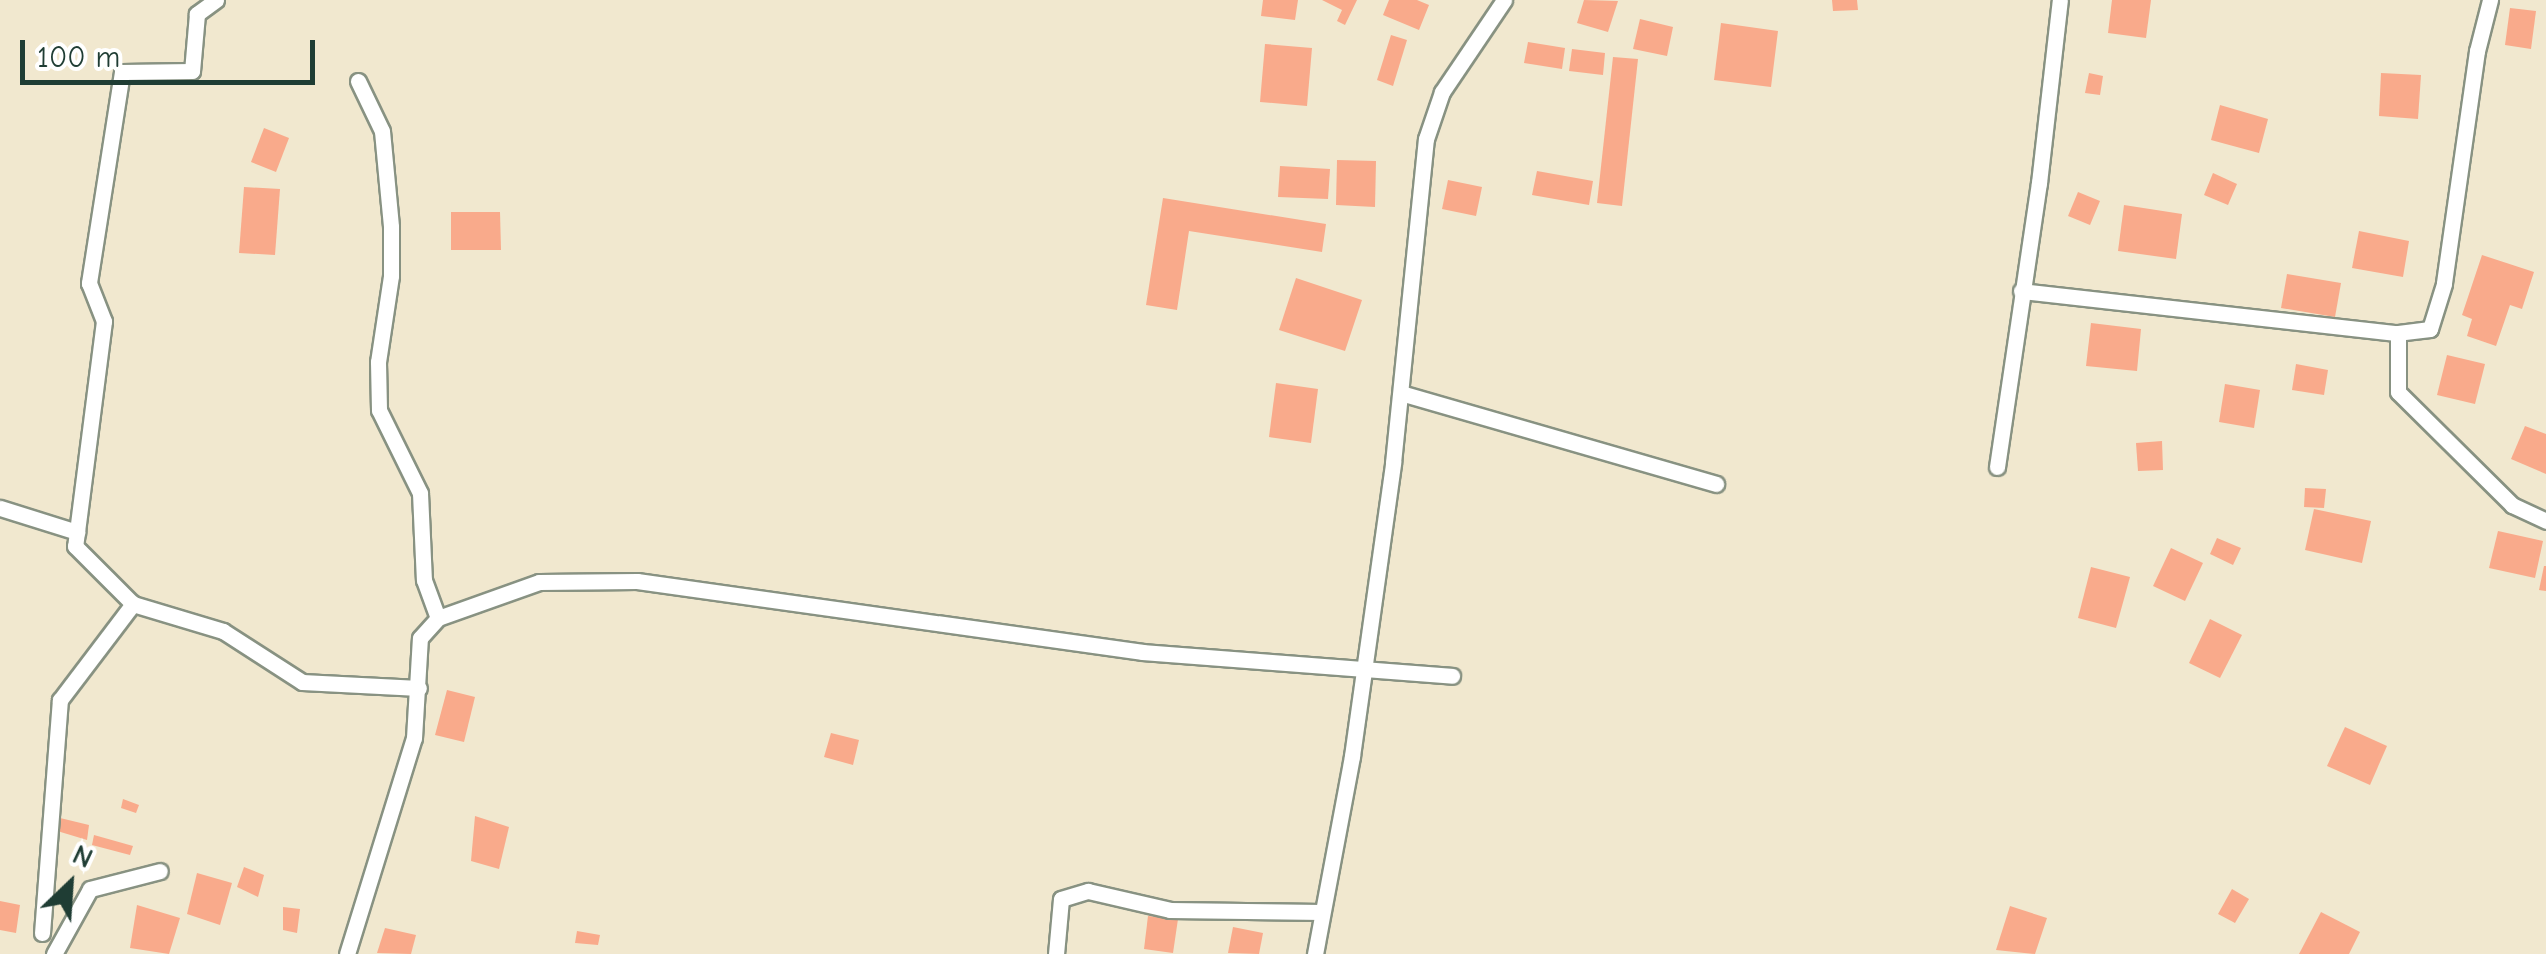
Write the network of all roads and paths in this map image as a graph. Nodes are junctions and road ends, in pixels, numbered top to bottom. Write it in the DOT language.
graph roads {
  1 [pos="216,0"];
  2 [pos="1504,0"];
  3 [pos="2060,0"];
  4 [pos="2490,0"];
  5 [pos="358,82"];
  6 [pos="2021,291"];
  7 [pos="2398,333"];
  8 [pos="1401,393"];
  9 [pos="1997,466"];
  10 [pos="1716,484"];
  11 [pos="0,508"];
  12 [pos="2546,521"];
  13 [pos="77,532"];
  14 [pos="132,604"];
  15 [pos="438,618"];
  16 [pos="1363,668"];
  17 [pos="1452,676"];
  18 [pos="419,688"];
  19 [pos="160,871"];
  20 [pos="1322,912"];
  21 [pos="42,933"];
  22 [pos="54,954"];
  23 [pos="347,954"];
  24 [pos="1056,954"];
  25 [pos="1314,954"];
  1 -- 13 [label="street"];
  2 -- 8 [label="street"];
  3 -- 6 [label="street"];
  4 -- 7 [label="street"];
  5 -- 15 [label="street"];
  6 -- 7 [label="street"];
  6 -- 9 [label="street"];
  7 -- 12 [label="street"];
  8 -- 10 [label="street"];
  8 -- 16 [label="street"];
  11 -- 13 [label="street"];
  13 -- 14 [label="street"];
  14 -- 18 [label="street"];
  14 -- 21 [label="street"];
  15 -- 16 [label="street"];
  15 -- 18 [label="street"];
  16 -- 17 [label="street"];
  16 -- 20 [label="street"];
  18 -- 23 [label="street"];
  19 -- 22 [label="street"];
  20 -- 24 [label="street"];
  20 -- 25 [label="street"];
}
